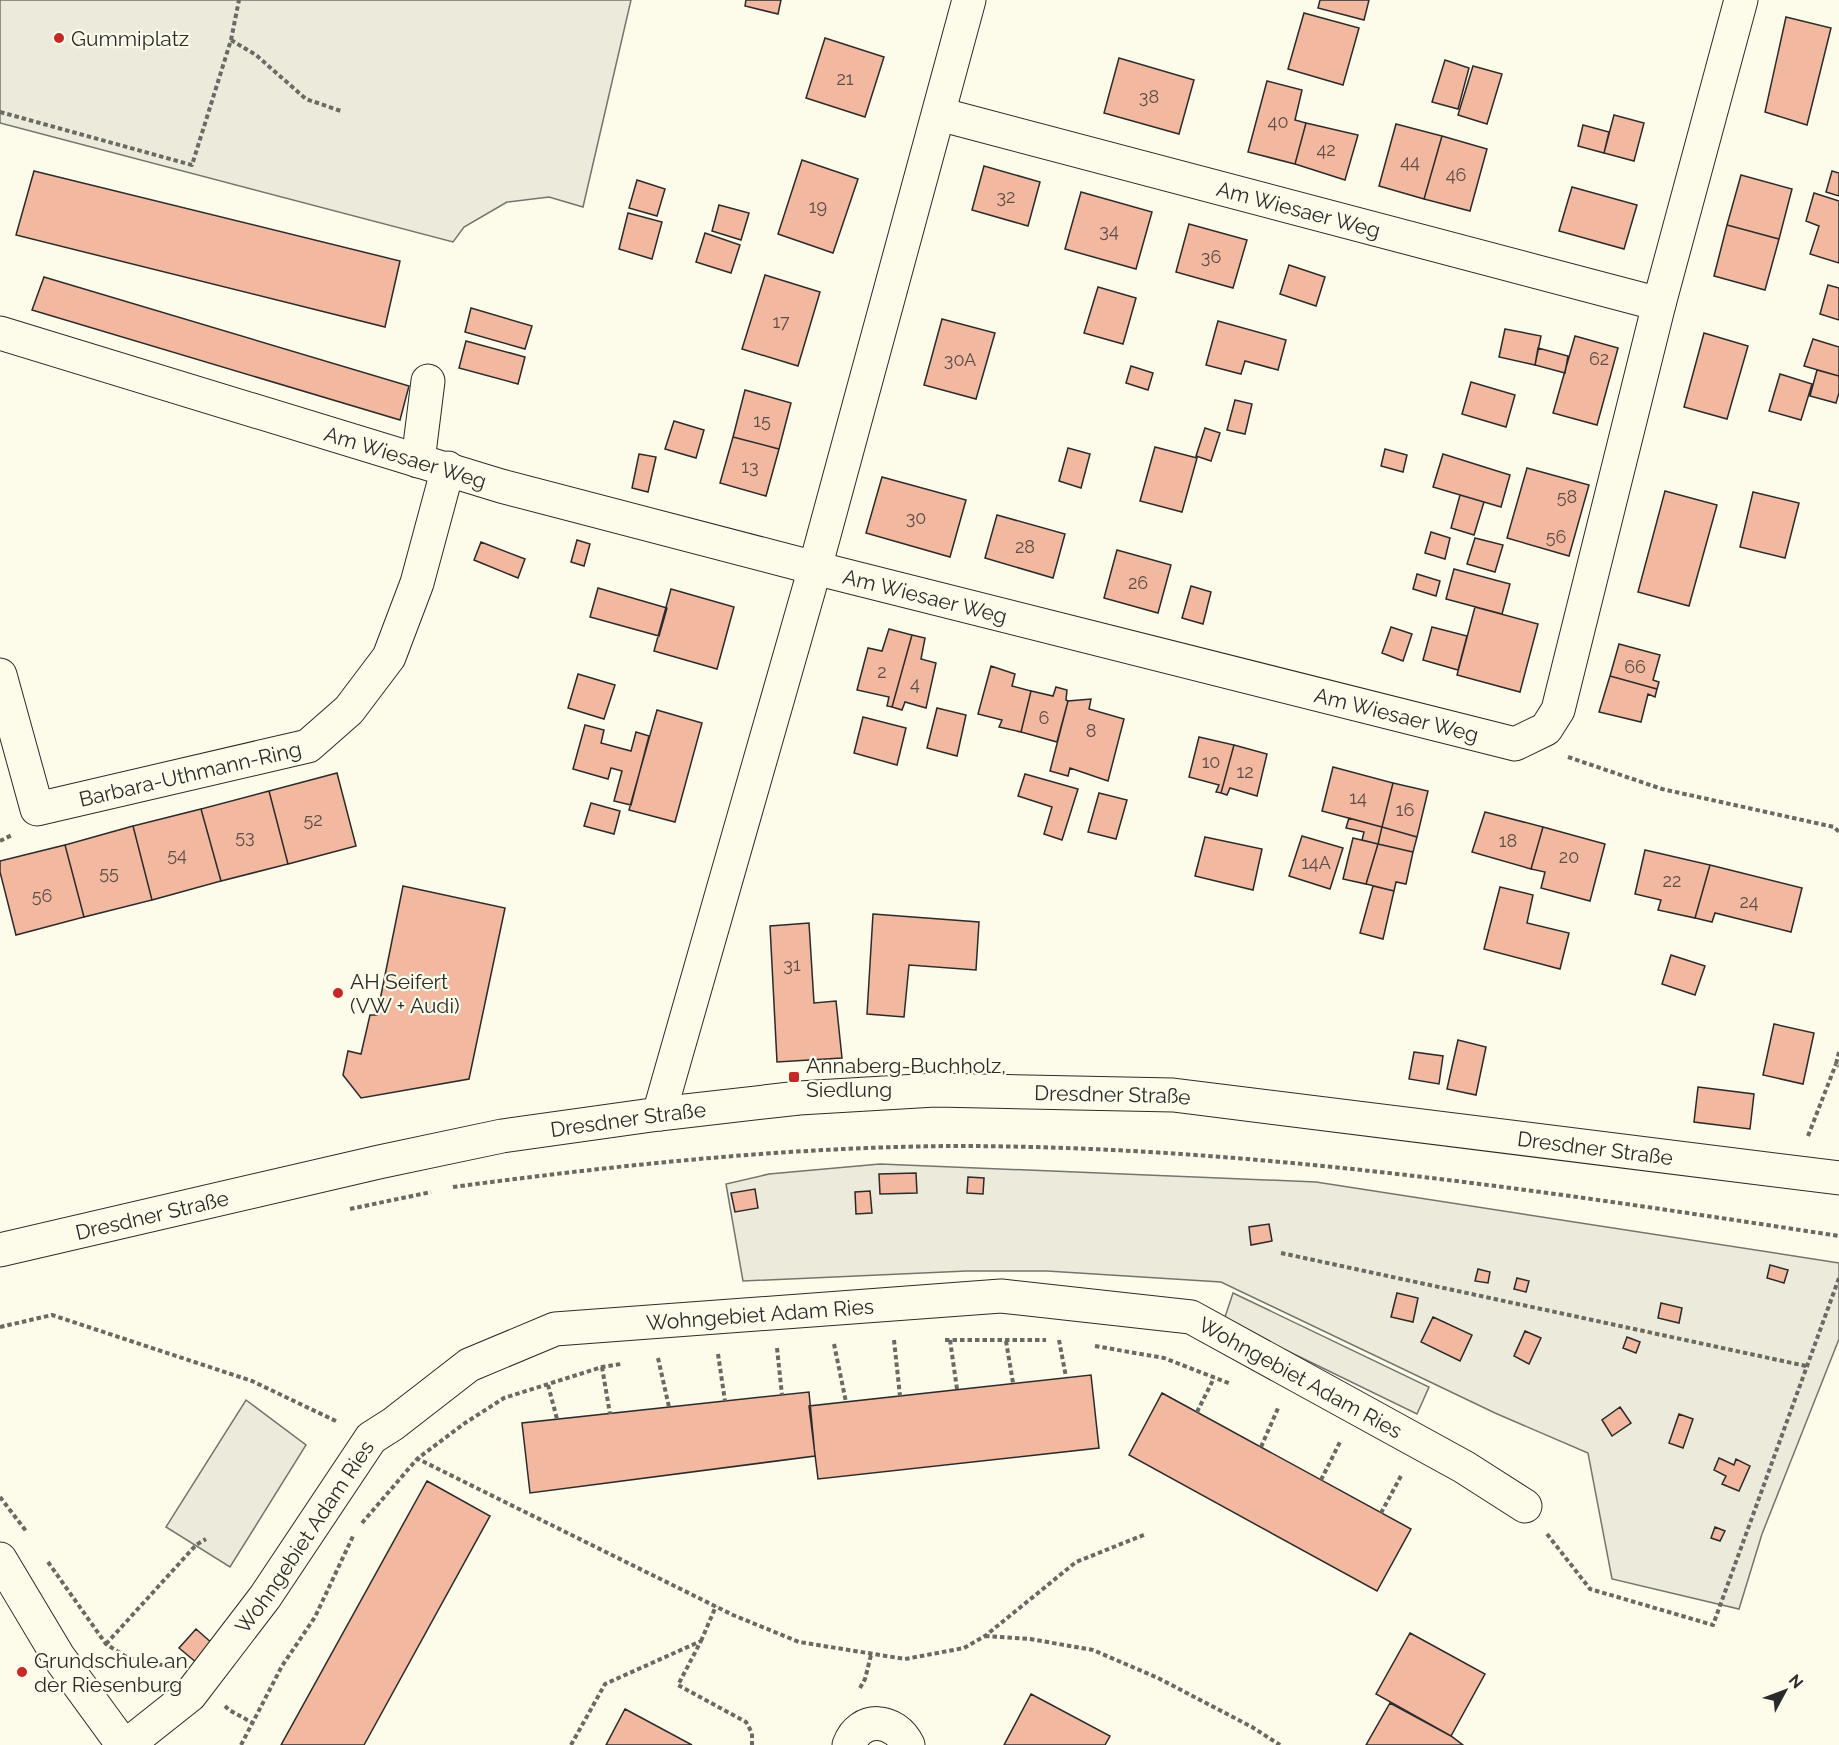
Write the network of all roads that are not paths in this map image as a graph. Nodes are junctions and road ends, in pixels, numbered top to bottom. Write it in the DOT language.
graph roads {
  1 [pos="969,0"];
  2 [pos="1741,0"];
  3 [pos="939,114"];
  4 [pos="1659,304"];
  5 [pos="0,333"];
  6 [pos="428,381"];
  7 [pos="433,465"];
  8 [pos="815,568"];
  9 [pos="0,675"];
  10 [pos="659,1114"];
  11 [pos="1839,1178"];
  12 [pos="0,1250"];
  13 [pos="1525,1506"];
  14 [pos="0,1559"];
  15 [pos="125,1745"];
  16 [pos="849,1745"];
  17 [pos="908,1745"];
  1 -- 3 [label="street, Am Wiesaer Weg"];
  2 -- 4 [label="street"];
  3 -- 4 [label="street, Am Wiesaer Weg"];
  3 -- 8 [label="street, Am Wiesaer Weg"];
  4 -- 8 [label="street, Am Wiesaer Weg"];
  5 -- 7 [label="street, Am Wiesaer Weg"];
  6 -- 7 [label="street"];
  7 -- 8 [label="street, Am Wiesaer Weg"];
  7 -- 9 [label="street, Barbara-Uthmann-Ring"];
  8 -- 10 [label="street, Am Wiesaer Weg"];
  10 -- 11 [label="street, Dresdner Straße"];
  10 -- 12 [label="street, Dresdner Straße"];
  13 -- 15 [label="street, Wohngebiet Adam Ries"];
  14 -- 15 [label="street"];
  16 -- 17 [label="street"];
}
